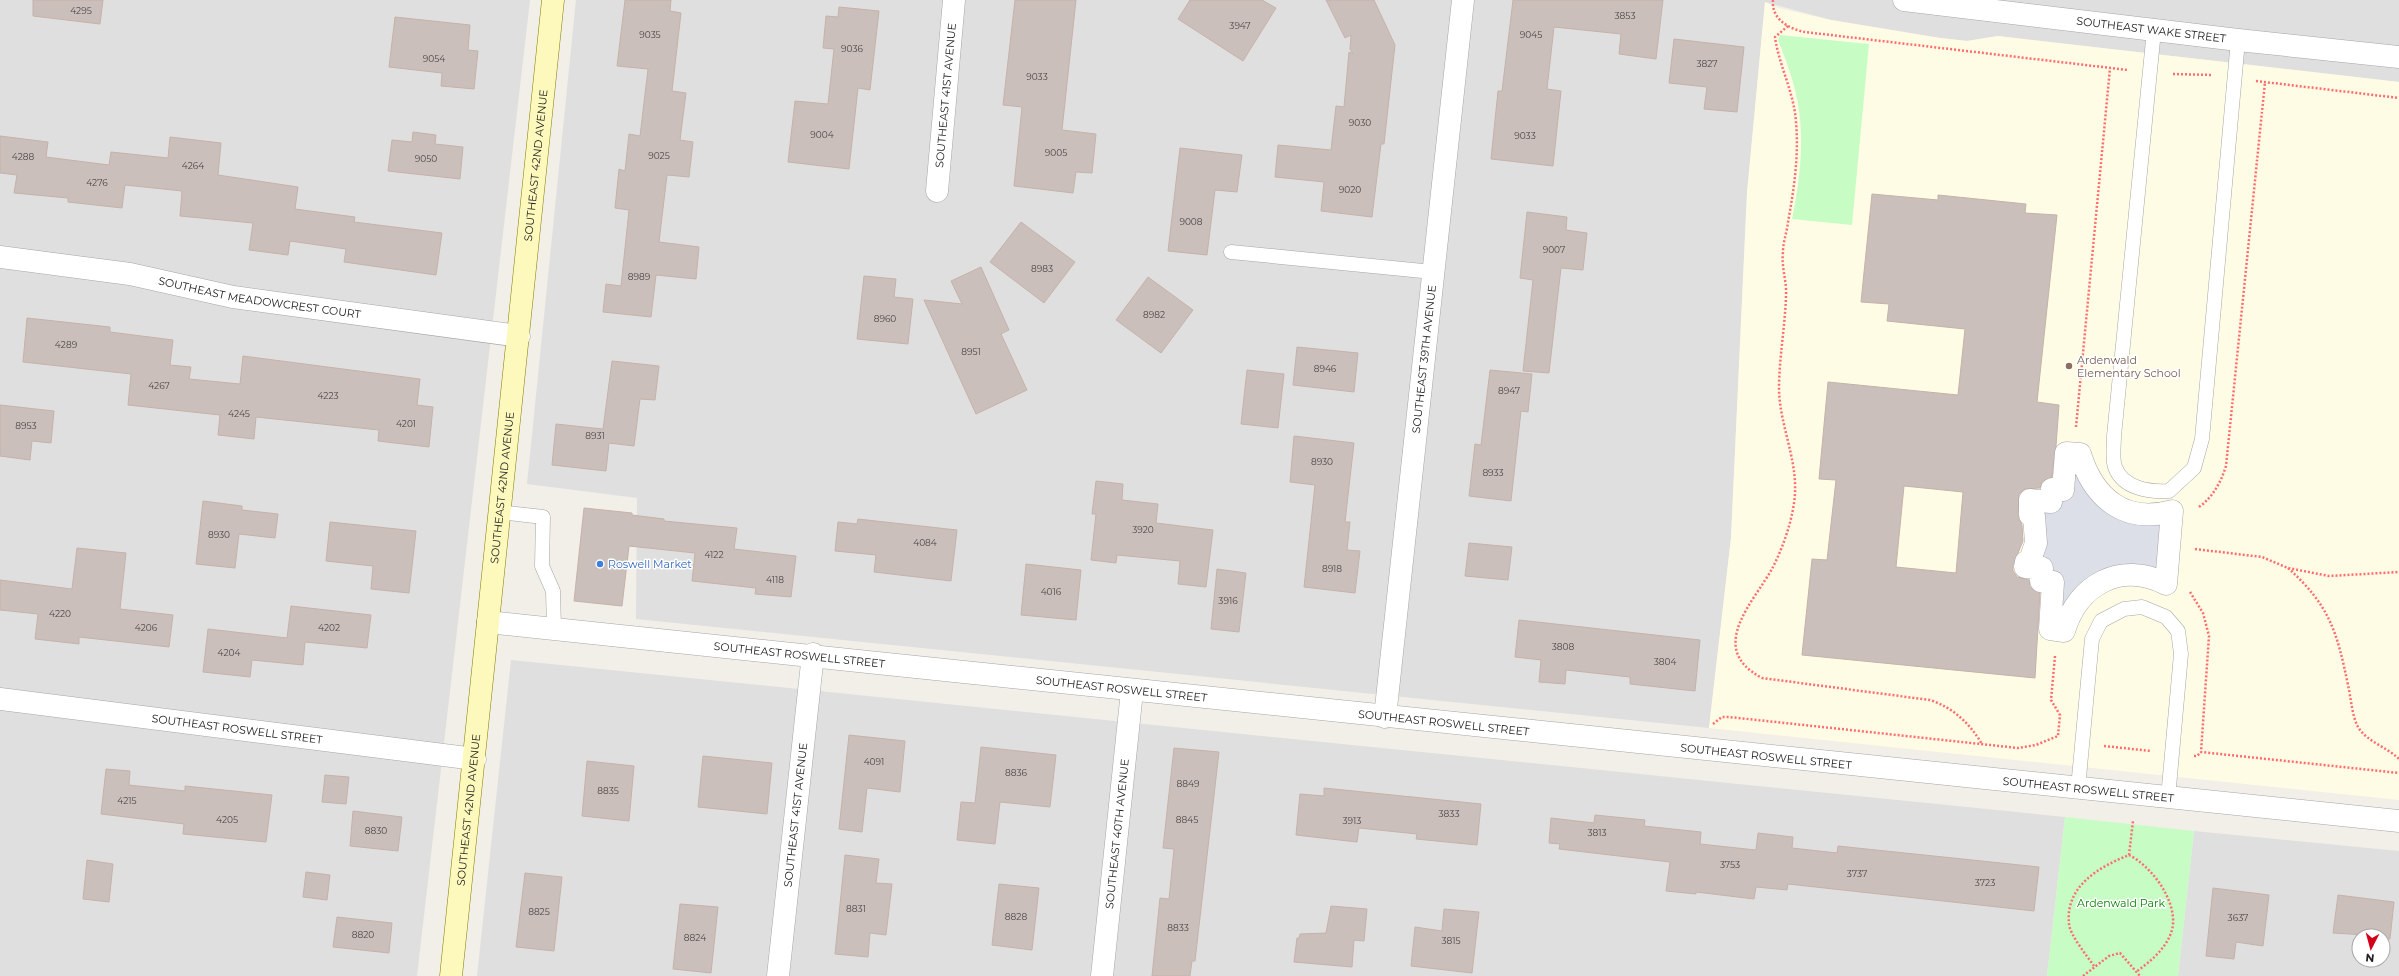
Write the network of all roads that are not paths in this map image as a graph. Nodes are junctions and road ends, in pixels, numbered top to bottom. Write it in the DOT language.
graph roads {
  1 [pos="553,0"];
  2 [pos="954,0"];
  3 [pos="1463,0"];
  4 [pos="1904,0"];
  5 [pos="2154,30"];
  6 [pos="2238,40"];
  7 [pos="2399,57"];
  8 [pos="937,191"];
  9 [pos="1231,252"];
  10 [pos="0,257"];
  11 [pos="1433,272"];
  12 [pos="520,336"];
  13 [pos="500,512"];
  14 [pos="2167,576"];
  15 [pos="488,622"];
  16 [pos="554,628"];
  17 [pos="813,654"];
  18 [pos="1132,691"];
  19 [pos="0,699"];
  20 [pos="1385,717"];
  21 [pos="475,759"];
  22 [pos="2078,788"];
  23 [pos="2168,798"];
  24 [pos="2399,821"];
  25 [pos="451,976"];
  26 [pos="778,976"];
  27 [pos="1102,976"];
  1 -- 12 [label="street, SOUTHEAST 42ND AVENUE"];
  2 -- 8 [label="street, SOUTHEAST 41ST AVENUE"];
  3 -- 11 [label="street, SOUTHEAST 39TH AVENUE"];
  4 -- 5 [label="street, SOUTHEAST WAKE STREET"];
  5 -- 6 [label="street, SOUTHEAST WAKE STREET"];
  5 -- 6 [label="lane"];
  6 -- 7 [label="street, SOUTHEAST WAKE STREET"];
  9 -- 11 [label="lane"];
  10 -- 12 [label="street, SOUTHEAST MEADOWCREST COURT"];
  11 -- 20 [label="street, SOUTHEAST 39TH AVENUE"];
  12 -- 13 [label="street, SOUTHEAST 42ND AVENUE"];
  13 -- 15 [label="street, SOUTHEAST 42ND AVENUE"];
  13 -- 16 [label="lane"];
  14 -- 14 [label="street"];
  15 -- 16 [label="street, SOUTHEAST ROSWELL STREET"];
  15 -- 21 [label="street, SOUTHEAST 42ND AVENUE"];
  16 -- 17 [label="street, SOUTHEAST ROSWELL STREET"];
  17 -- 18 [label="street, SOUTHEAST ROSWELL STREET"];
  17 -- 26 [label="street, SOUTHEAST 41ST AVENUE"];
  18 -- 20 [label="street, SOUTHEAST ROSWELL STREET"];
  18 -- 27 [label="street, SOUTHEAST 40TH AVENUE"];
  19 -- 21 [label="street, SOUTHEAST ROSWELL STREET"];
  20 -- 22 [label="street, SOUTHEAST ROSWELL STREET"];
  21 -- 25 [label="street, SOUTHEAST 42ND AVENUE"];
  22 -- 23 [label="street, SOUTHEAST ROSWELL STREET"];
  22 -- 23 [label="lane"];
  23 -- 24 [label="street, SOUTHEAST ROSWELL STREET"];
}
